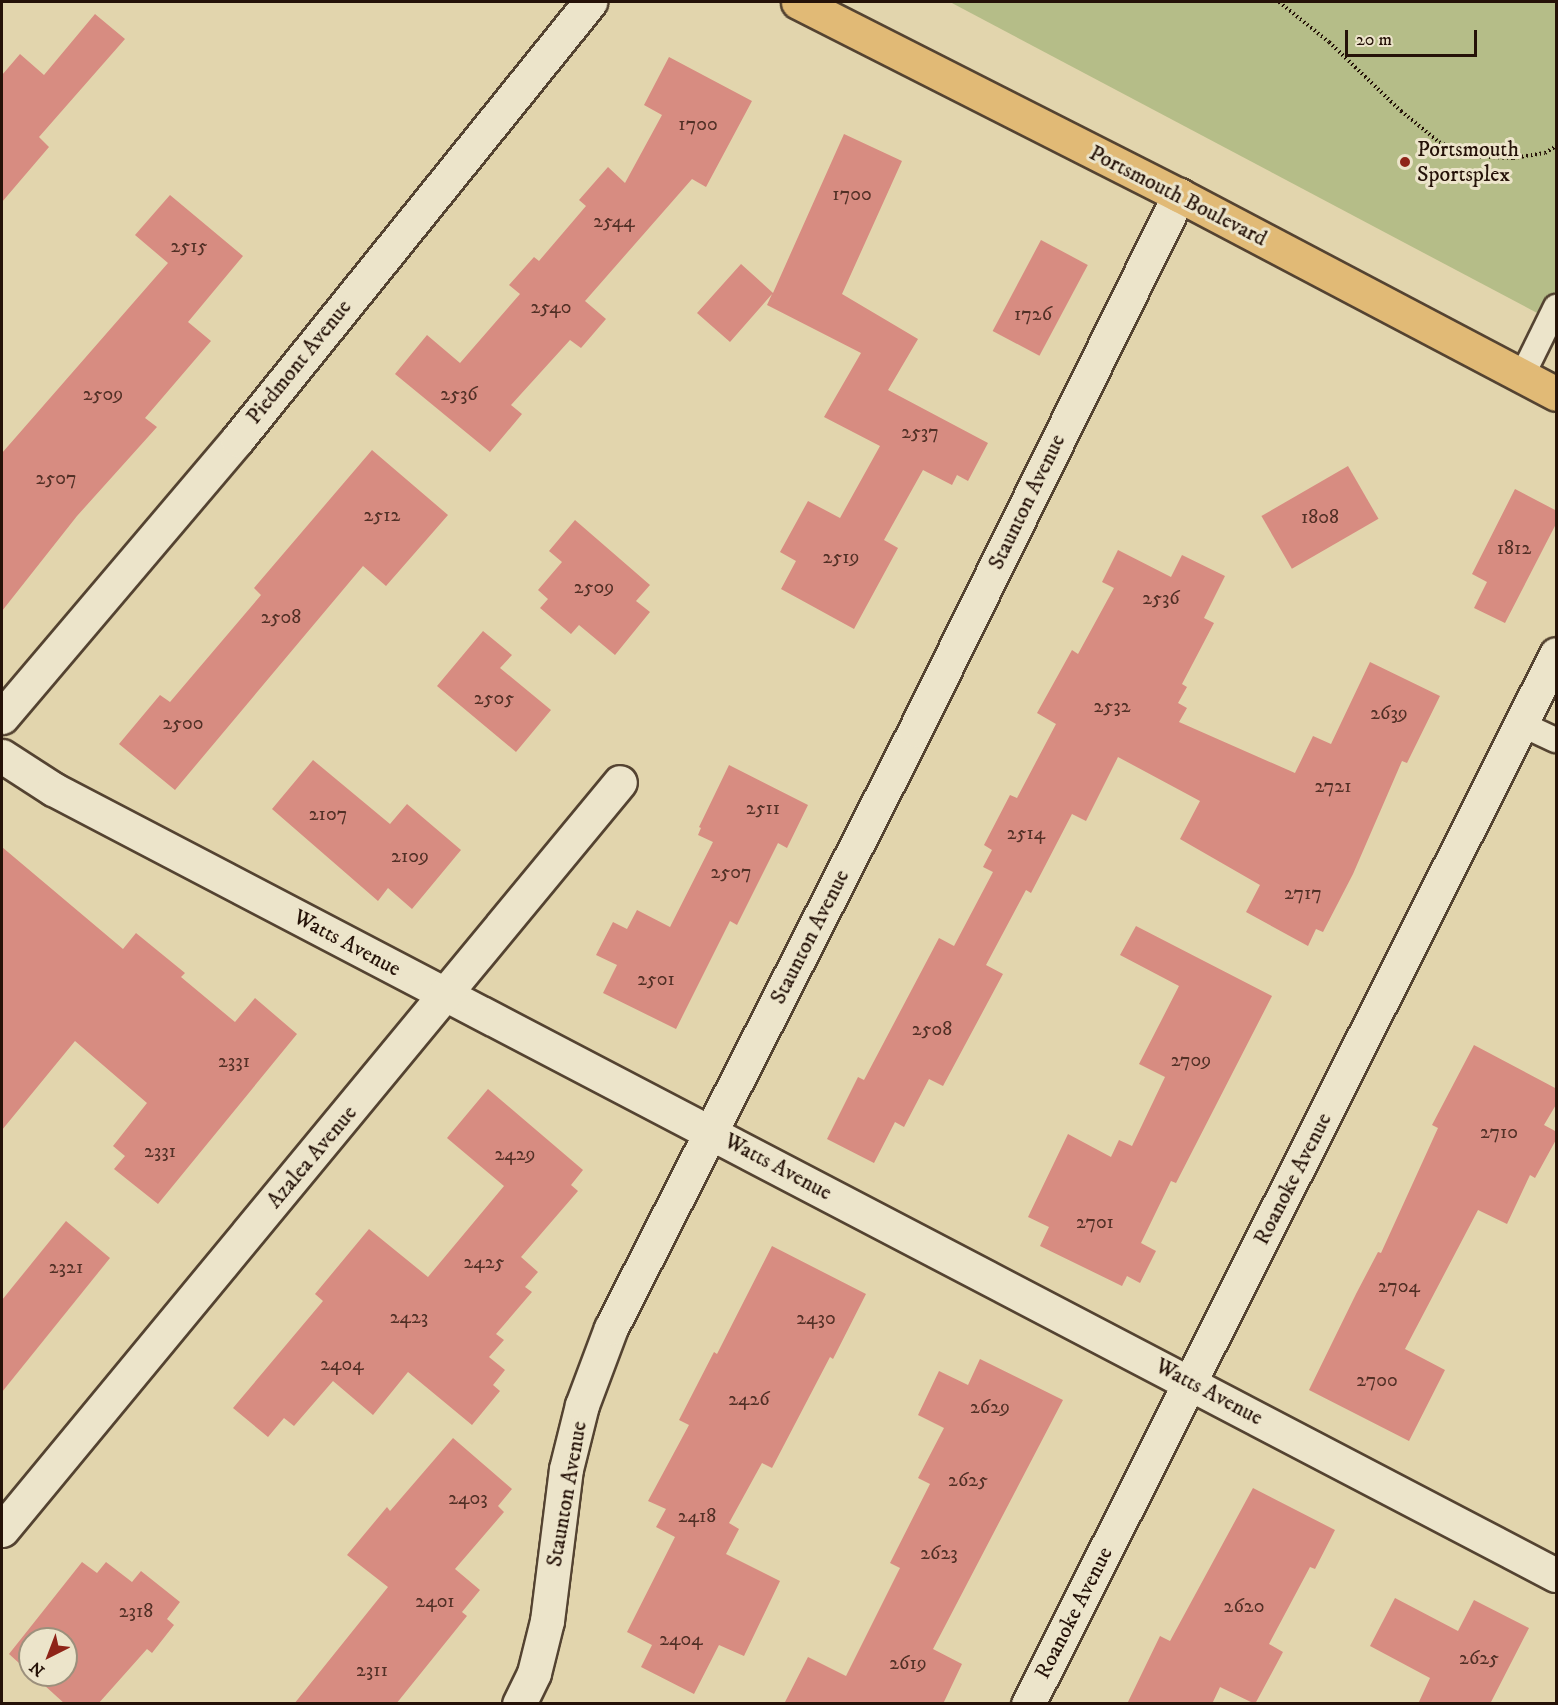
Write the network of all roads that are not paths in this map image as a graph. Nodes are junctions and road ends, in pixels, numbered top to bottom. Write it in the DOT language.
graph roads {
  1 [pos="590,2"];
  2 [pos="798,2"];
  3 [pos="1179,195"];
  4 [pos="1557,307"];
  5 [pos="1522,376"];
  6 [pos="1557,394"];
  7 [pos="1557,654"];
  8 [pos="2,717"];
  9 [pos="1521,724"];
  10 [pos="1557,740"];
  11 [pos="2,756"];
  12 [pos="620,782"];
  13 [pos="447,995"];
  14 [pos="711,1132"];
  15 [pos="1191,1383"];
  16 [pos="2,1530"];
  17 [pos="1557,1575"];
  18 [pos="519,1704"];
  19 [pos="1028,1704"];
  1 -- 8 [label="street, Piedmont Avenue"];
  2 -- 3 [label="main road, Portsmouth Boulevard"];
  3 -- 5 [label="main road, Portsmouth Boulevard"];
  3 -- 14 [label="street, Staunton Avenue"];
  4 -- 5 [label="lane"];
  5 -- 6 [label="main road, Portsmouth Boulevard"];
  7 -- 9 [label="street, Roanoke Avenue"];
  9 -- 10 [label="lane"];
  9 -- 15 [label="street, Roanoke Avenue"];
  11 -- 13 [label="street, Watts Avenue"];
  12 -- 13 [label="street, Azalea Avenue"];
  13 -- 14 [label="street, Watts Avenue"];
  13 -- 16 [label="street, Azalea Avenue"];
  14 -- 15 [label="street, Watts Avenue"];
  14 -- 18 [label="street, Staunton Avenue"];
  15 -- 17 [label="street, Watts Avenue"];
  15 -- 19 [label="street, Roanoke Avenue"];
}
